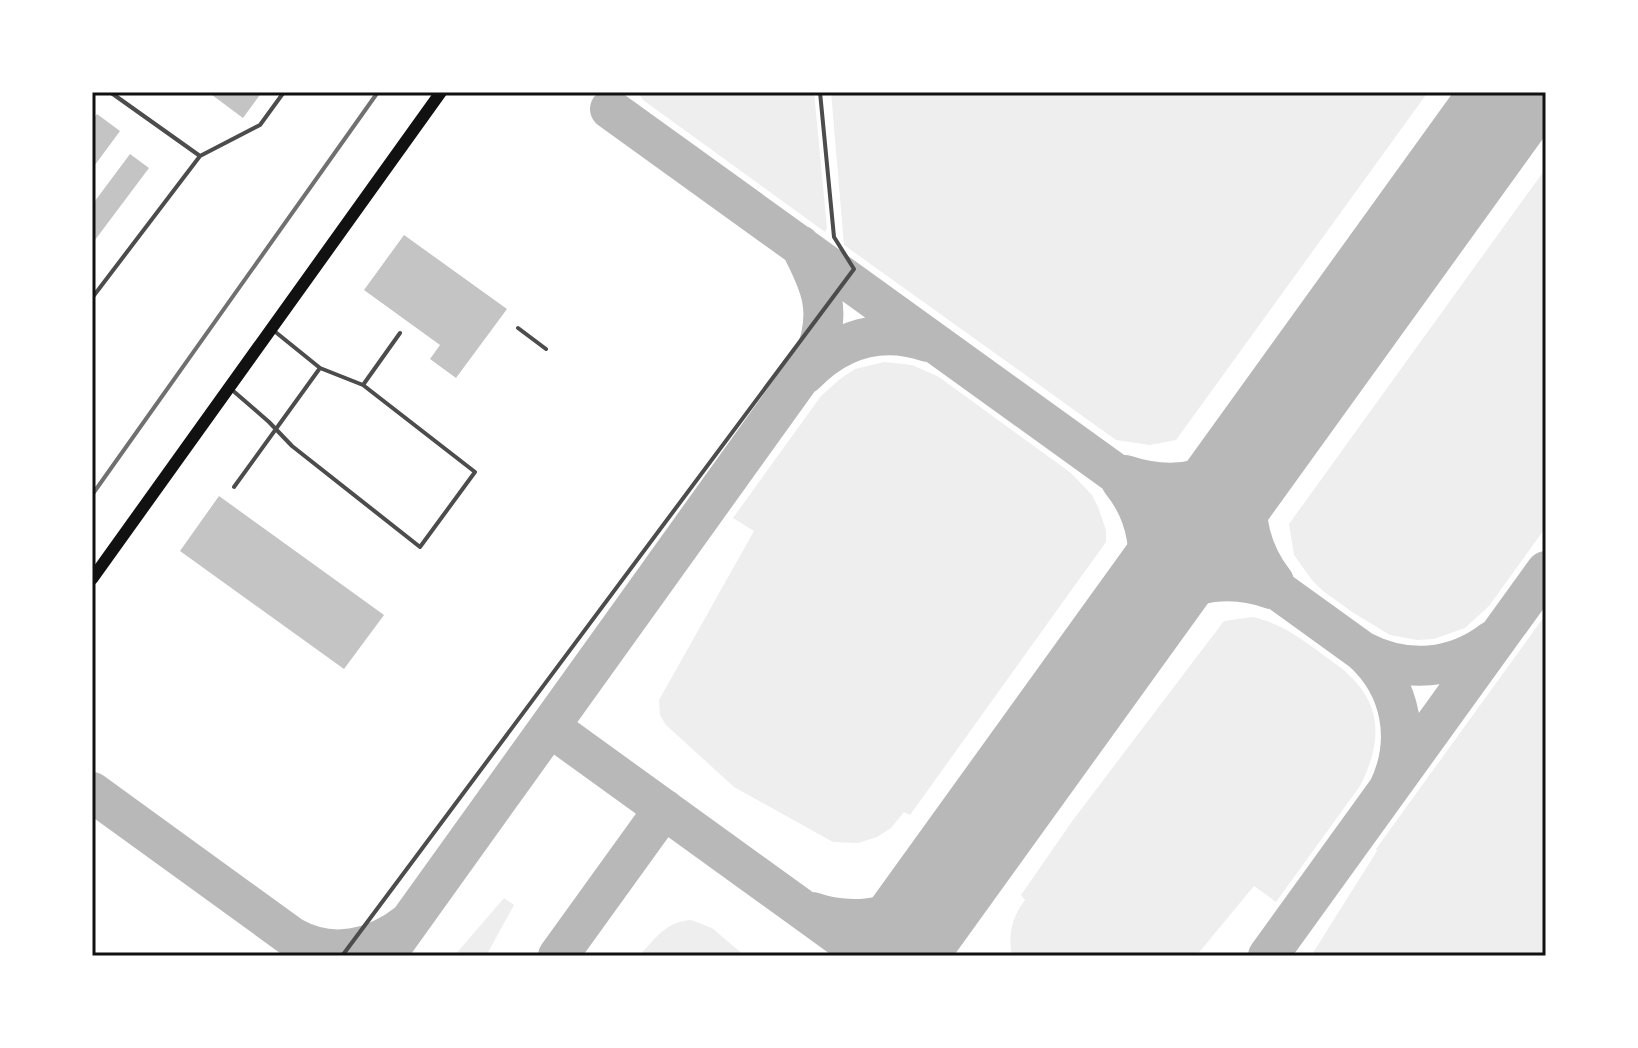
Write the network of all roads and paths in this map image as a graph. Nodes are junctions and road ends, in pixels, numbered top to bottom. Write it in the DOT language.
graph roads {
  1 [pos="110,92"];
  2 [pos="284,92"];
  3 [pos="441,92"];
  4 [pos="820,92"];
  5 [pos="200,156"];
  6 [pos="92,298"];
  7 [pos="518,328"];
  8 [pos="271,329"];
  9 [pos="400,333"];
  10 [pos="546,349"];
  11 [pos="320,368"];
  12 [pos="363,385"];
  13 [pos="229,387"];
  14 [pos="277,429"];
  15 [pos="234,487"];
  16 [pos="92,579"];
  17 [pos="342,956"];
  1 -- 5 [label="lane"];
  2 -- 5 [label="lane"];
  3 -- 8 [label="main road"];
  4 -- 17 [label="lane"];
  5 -- 6 [label="lane"];
  7 -- 10 [label="lane"];
  8 -- 11 [label="lane"];
  8 -- 13 [label="main road"];
  9 -- 12 [label="lane"];
  11 -- 12 [label="lane"];
  11 -- 14 [label="lane"];
  12 -- 14 [label="lane"];
  13 -- 14 [label="lane"];
  13 -- 16 [label="main road"];
  14 -- 15 [label="lane"];
}
